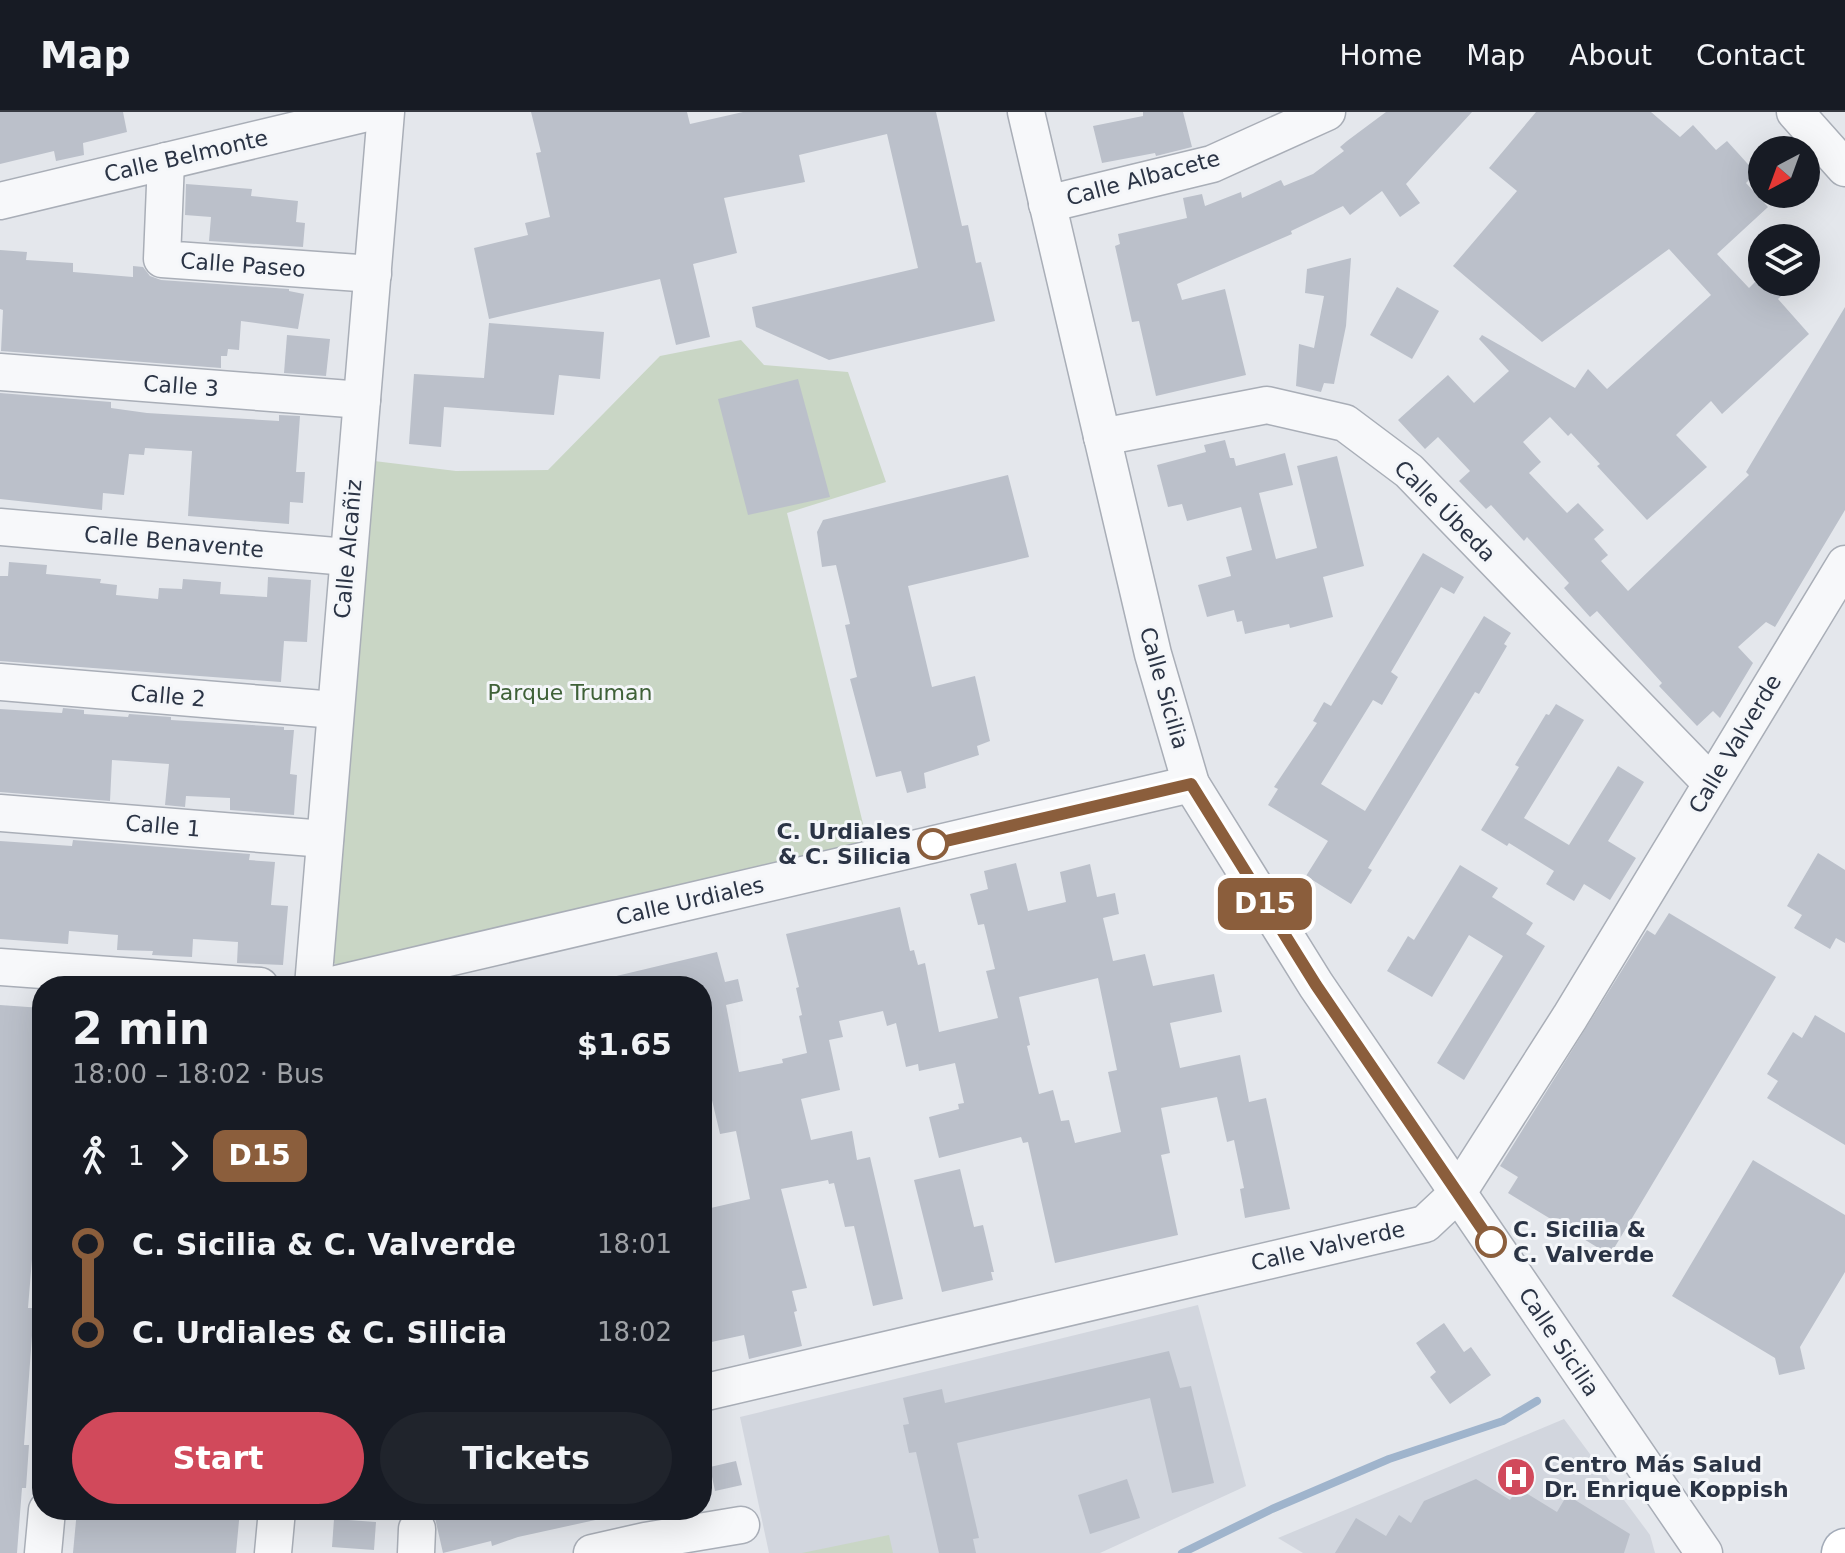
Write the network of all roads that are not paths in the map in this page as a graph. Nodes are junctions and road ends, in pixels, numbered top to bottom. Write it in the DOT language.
graph roads {
  1 [pos="371,112"];
  2 [pos="386,112"];
  3 [pos="1026,112"];
  4 [pos="1327,112"];
  5 [pos="1795,112"];
  6 [pos="166,161"];
  7 [pos="1845,168"];
  8 [pos="0,201"];
  9 [pos="1047,204"];
  10 [pos="373,274"];
  11 [pos="0,372"];
  12 [pos="362,400"];
  13 [pos="1102,437"];
  14 [pos="0,527"];
  15 [pos="347,557"];
  16 [pos="1845,564"];
  17 [pos="0,682"];
  18 [pos="335,710"];
  19 [pos="1711,783"];
  20 [pos="1191,784"];
  21 [pos="0,813"];
  22 [pos="325,839"];
  23 [pos="0,967"];
  24 [pos="61,976"];
  25 [pos="314,976"];
  26 [pos="371,976"];
  27 [pos="1457,1194"];
  28 [pos="712,1391"];
  29 [pos="46,1520"];
  30 [pos="276,1520"];
  31 [pos="741,1525"];
  32 [pos="642,1526"];
  33 [pos="43,1553"];
  34 [pos="273,1553"];
  35 [pos="592,1553"];
  36 [pos="1704,1553"];
  1 -- 6 [label="street, Calle Belmonte"];
  2 -- 10 [label="street, Calle Alcañiz"];
  3 -- 9 [label="street, Calle Sicilia"];
  4 -- 9 [label="street, Calle Albacete"];
  5 -- 7 [label="street"];
  6 -- 8 [label="street, Calle Belmonte"];
  6 -- 10 [label="street, Calle Paseo"];
  9 -- 13 [label="street, Calle Sicilia"];
  10 -- 12 [label="street, Calle Alcañiz"];
  11 -- 12 [label="street, Calle 3"];
  12 -- 15 [label="street, Calle Alcañiz"];
  13 -- 19 [label="street, Calle Úbeda"];
  13 -- 20 [label="street, Calle Sicilia"];
  14 -- 15 [label="street, Calle Benavente"];
  15 -- 18 [label="street, Calle Alcañiz"];
  16 -- 19 [label="street, Calle Valverde"];
  17 -- 18 [label="street, Calle 2"];
  18 -- 22 [label="street, Calle Alcañiz"];
  19 -- 27 [label="street, Calle Valverde"];
  20 -- 26 [label="street, Calle Urdiales"];
  20 -- 27 [label="street, Calle Sicilia"];
  21 -- 22 [label="street, Calle 1"];
  22 -- 25 [label="street, Calle Alcañiz"];
  23 -- 24 [label="street"];
  27 -- 28 [label="street, Calle Valverde"];
  27 -- 36 [label="street, Calle Sicilia"];
  29 -- 33 [label="street"];
  30 -- 34 [label="street"];
  31 -- 32 [label="street"];
  32 -- 35 [label="street"];
}
